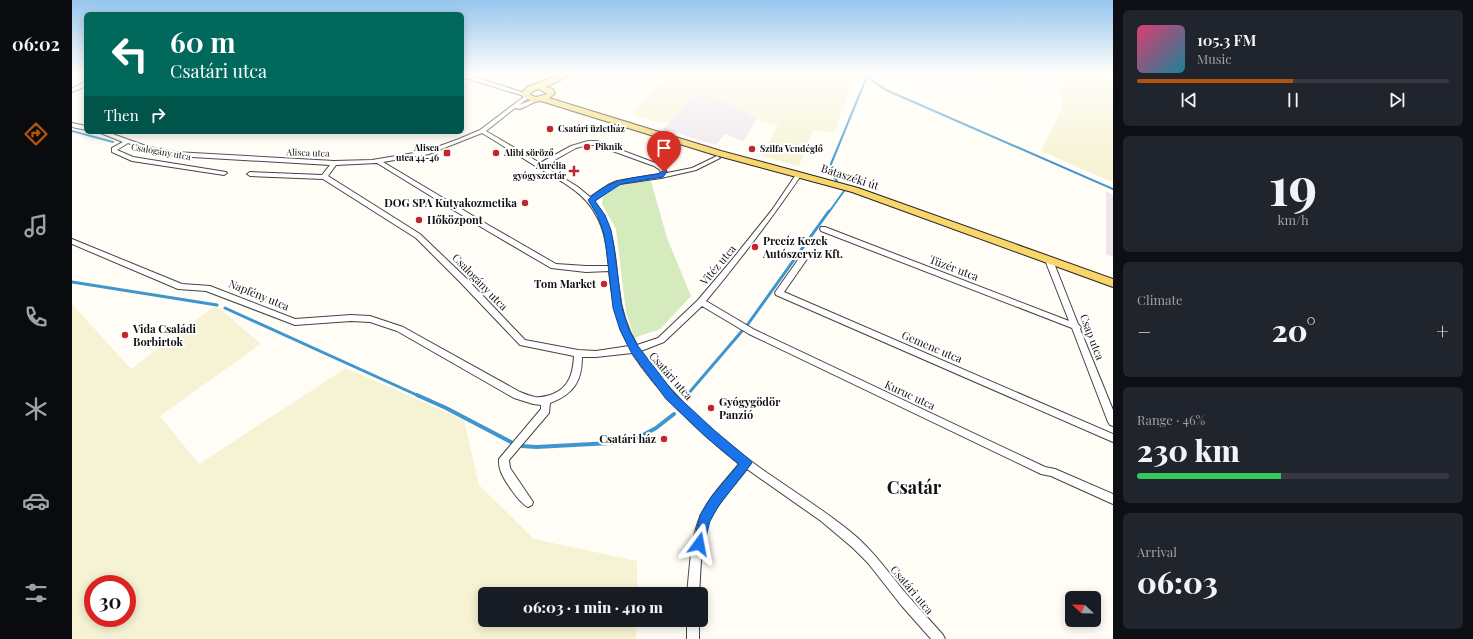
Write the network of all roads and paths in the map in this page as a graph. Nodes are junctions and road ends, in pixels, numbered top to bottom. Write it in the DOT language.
graph roads {
  1 [pos="518,103"];
  2 [pos="532,103"];
  3 [pos="552,103"];
  4 [pos="567,103"];
  5 [pos="575,108"];
  6 [pos="506,114"];
  7 [pos="72,125"];
  8 [pos="84,128"];
  9 [pos="482,131"];
  10 [pos="107,134"];
  11 [pos="128,141"];
  12 [pos="717,158"];
  13 [pos="379,162"];
  14 [pos="334,163"];
  15 [pos="539,166"];
  16 [pos="224,173"];
  17 [pos="250,174"];
  18 [pos="799,174"];
  19 [pos="661,176"];
  20 [pos="324,178"];
  21 [pos="591,200"];
  22 [pos="823,229"];
  23 [pos="72,241"];
  24 [pos="803,259"];
  25 [pos="1049,260"];
  26 [pos="613,268"];
  27 [pos="1113,283"];
  28 [pos="701,302"];
  29 [pos="1076,327"];
  30 [pos="634,349"];
  31 [pos="578,353"];
  32 [pos="546,401"];
  33 [pos="1113,422"];
  34 [pos="1113,438"];
  35 [pos="746,463"];
  36 [pos="1113,499"];
  37 [pos="528,502"];
  38 [pos="695,587"];
  39 [pos="693,627"];
  40 [pos="693,639"];
  41 [pos="939,639"];
  1 -- 6 [label="street, Alisca utca"];
  2 -- 6 [label="street, Alisca utca"];
  3 -- 5 [label="main road"];
  4 -- 5 [label="main road"];
  5 -- 18 [label="main road, Bátaszéki út"];
  6 -- 9 [label="street, Alisca utca"];
  7 -- 8 [label="street"];
  9 -- 13 [label="street, Alisca utca"];
  9 -- 15 [label="street, Csatári utca"];
  10 -- 11 [label="street, Alisca utca"];
  11 -- 14 [label="street, Alisca utca"];
  11 -- 16 [label="street, Csalogány utca"];
  12 -- 19 [label="street"];
  13 -- 14 [label="street, Alisca utca"];
  13 -- 26 [label="street"];
  14 -- 20 [label="street"];
  15 -- 19 [label="street"];
  15 -- 21 [label="street, Csatári utca"];
  17 -- 20 [label="street, Csalogány utca"];
  18 -- 25 [label="main road, Bátaszéki út"];
  18 -- 28 [label="street, Vitéz utca"];
  19 -- 21 [label="street"];
  20 -- 31 [label="street, Csalogány utca"];
  21 -- 26 [label="street, Csatári utca"];
  22 -- 29 [label="street, Tüzér utca"];
  23 -- 32 [label="street, Napfény utca"];
  24 -- 34 [label="street, Gemenc utca"];
  25 -- 27 [label="main road, Bátaszéki út"];
  25 -- 29 [label="street, Csap utca"];
  26 -- 30 [label="street, Csatári utca"];
  28 -- 30 [label="street, Vitéz utca"];
  28 -- 36 [label="street, Kuruc utca"];
  29 -- 33 [label="street, Csap utca"];
  30 -- 31 [label="street, Csalogány utca"];
  30 -- 35 [label="street, Csatári utca"];
  31 -- 32 [label="street"];
  32 -- 37 [label="street"];
  35 -- 38 [label="street"];
  35 -- 41 [label="street, Csatári utca"];
  39 -- 40 [label="street"];
}
